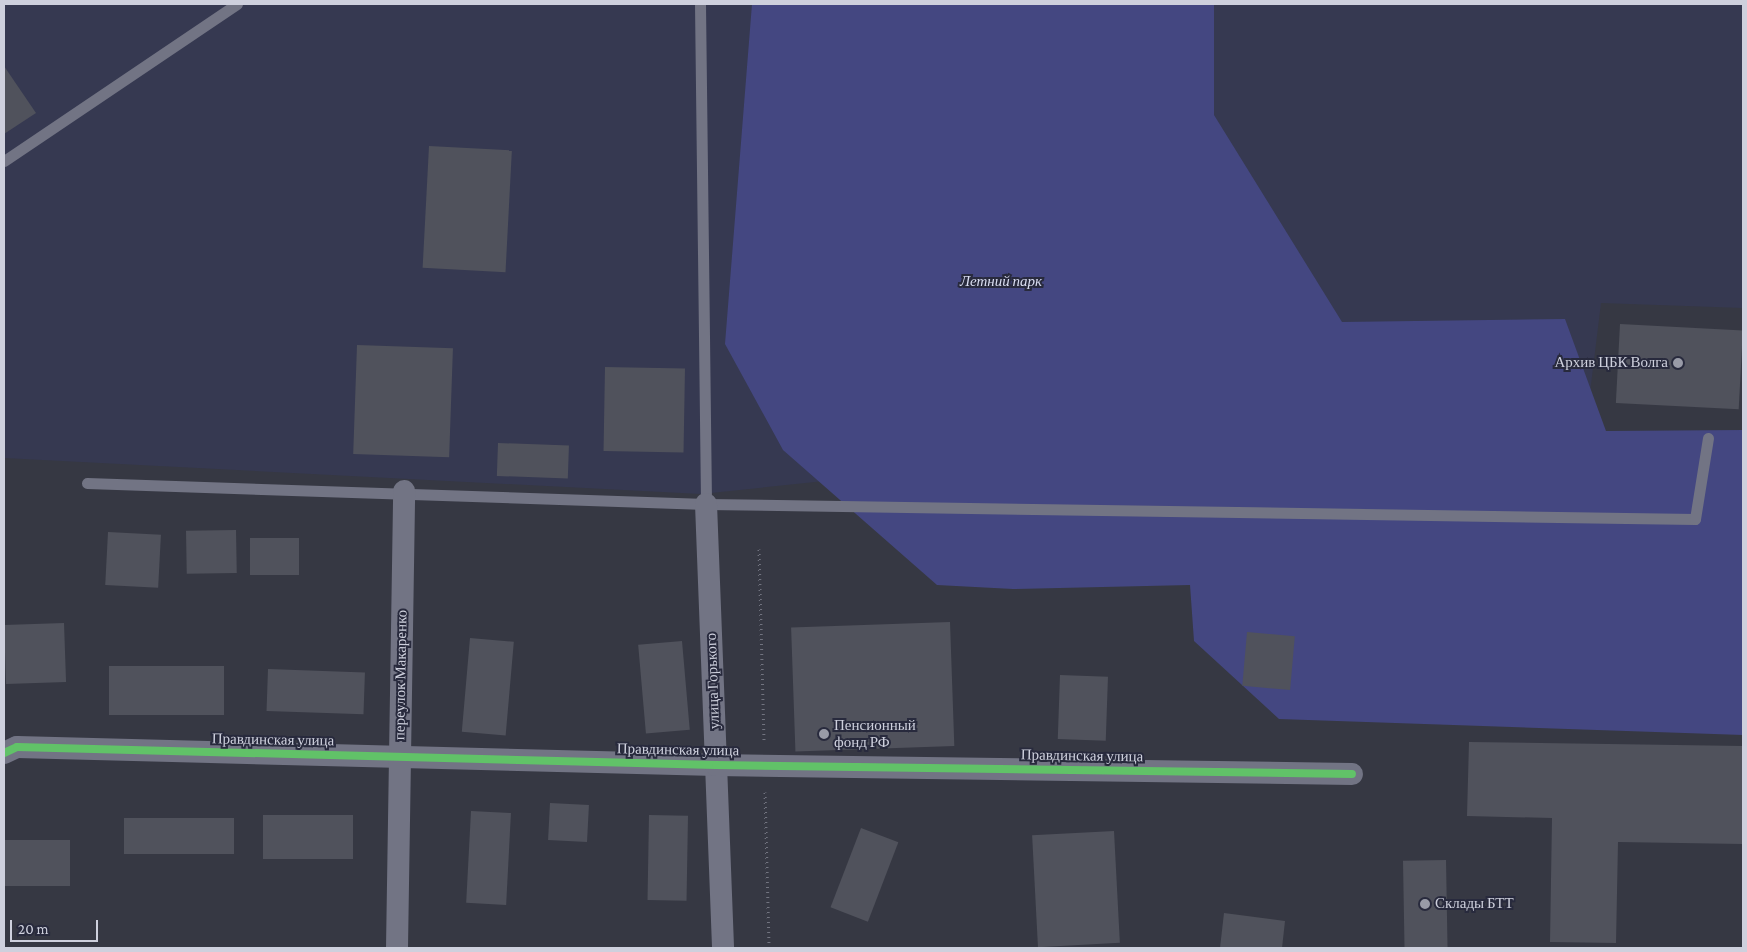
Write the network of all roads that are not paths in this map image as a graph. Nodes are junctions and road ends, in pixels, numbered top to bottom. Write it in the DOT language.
graph roads {
  1 [pos="238,4"];
  2 [pos="700,4"];
  3 [pos="4,160"];
  4 [pos="1708,438"];
  5 [pos="87,483"];
  6 [pos="404,491"];
  7 [pos="706,504"];
  8 [pos="8,747"];
  9 [pos="400,757"];
  10 [pos="716,765"];
  11 [pos="1352,774"];
  12 [pos="397,948"];
  13 [pos="723,948"];
  1 -- 3 [label="lane"];
  2 -- 7 [label="lane"];
  4 -- 7 [label="lane"];
  5 -- 6 [label="lane"];
  6 -- 7 [label="lane"];
  6 -- 9 [label="street, переулок Макаренко"];
  7 -- 10 [label="street, улица Горького"];
  8 -- 9 [label="street, Правдинская улица"];
  9 -- 10 [label="street, Правдинская улица"];
  9 -- 12 [label="street, переулок Макаренко"];
  10 -- 11 [label="street, Правдинская улица"];
  10 -- 13 [label="street, улица Горького"];
}
